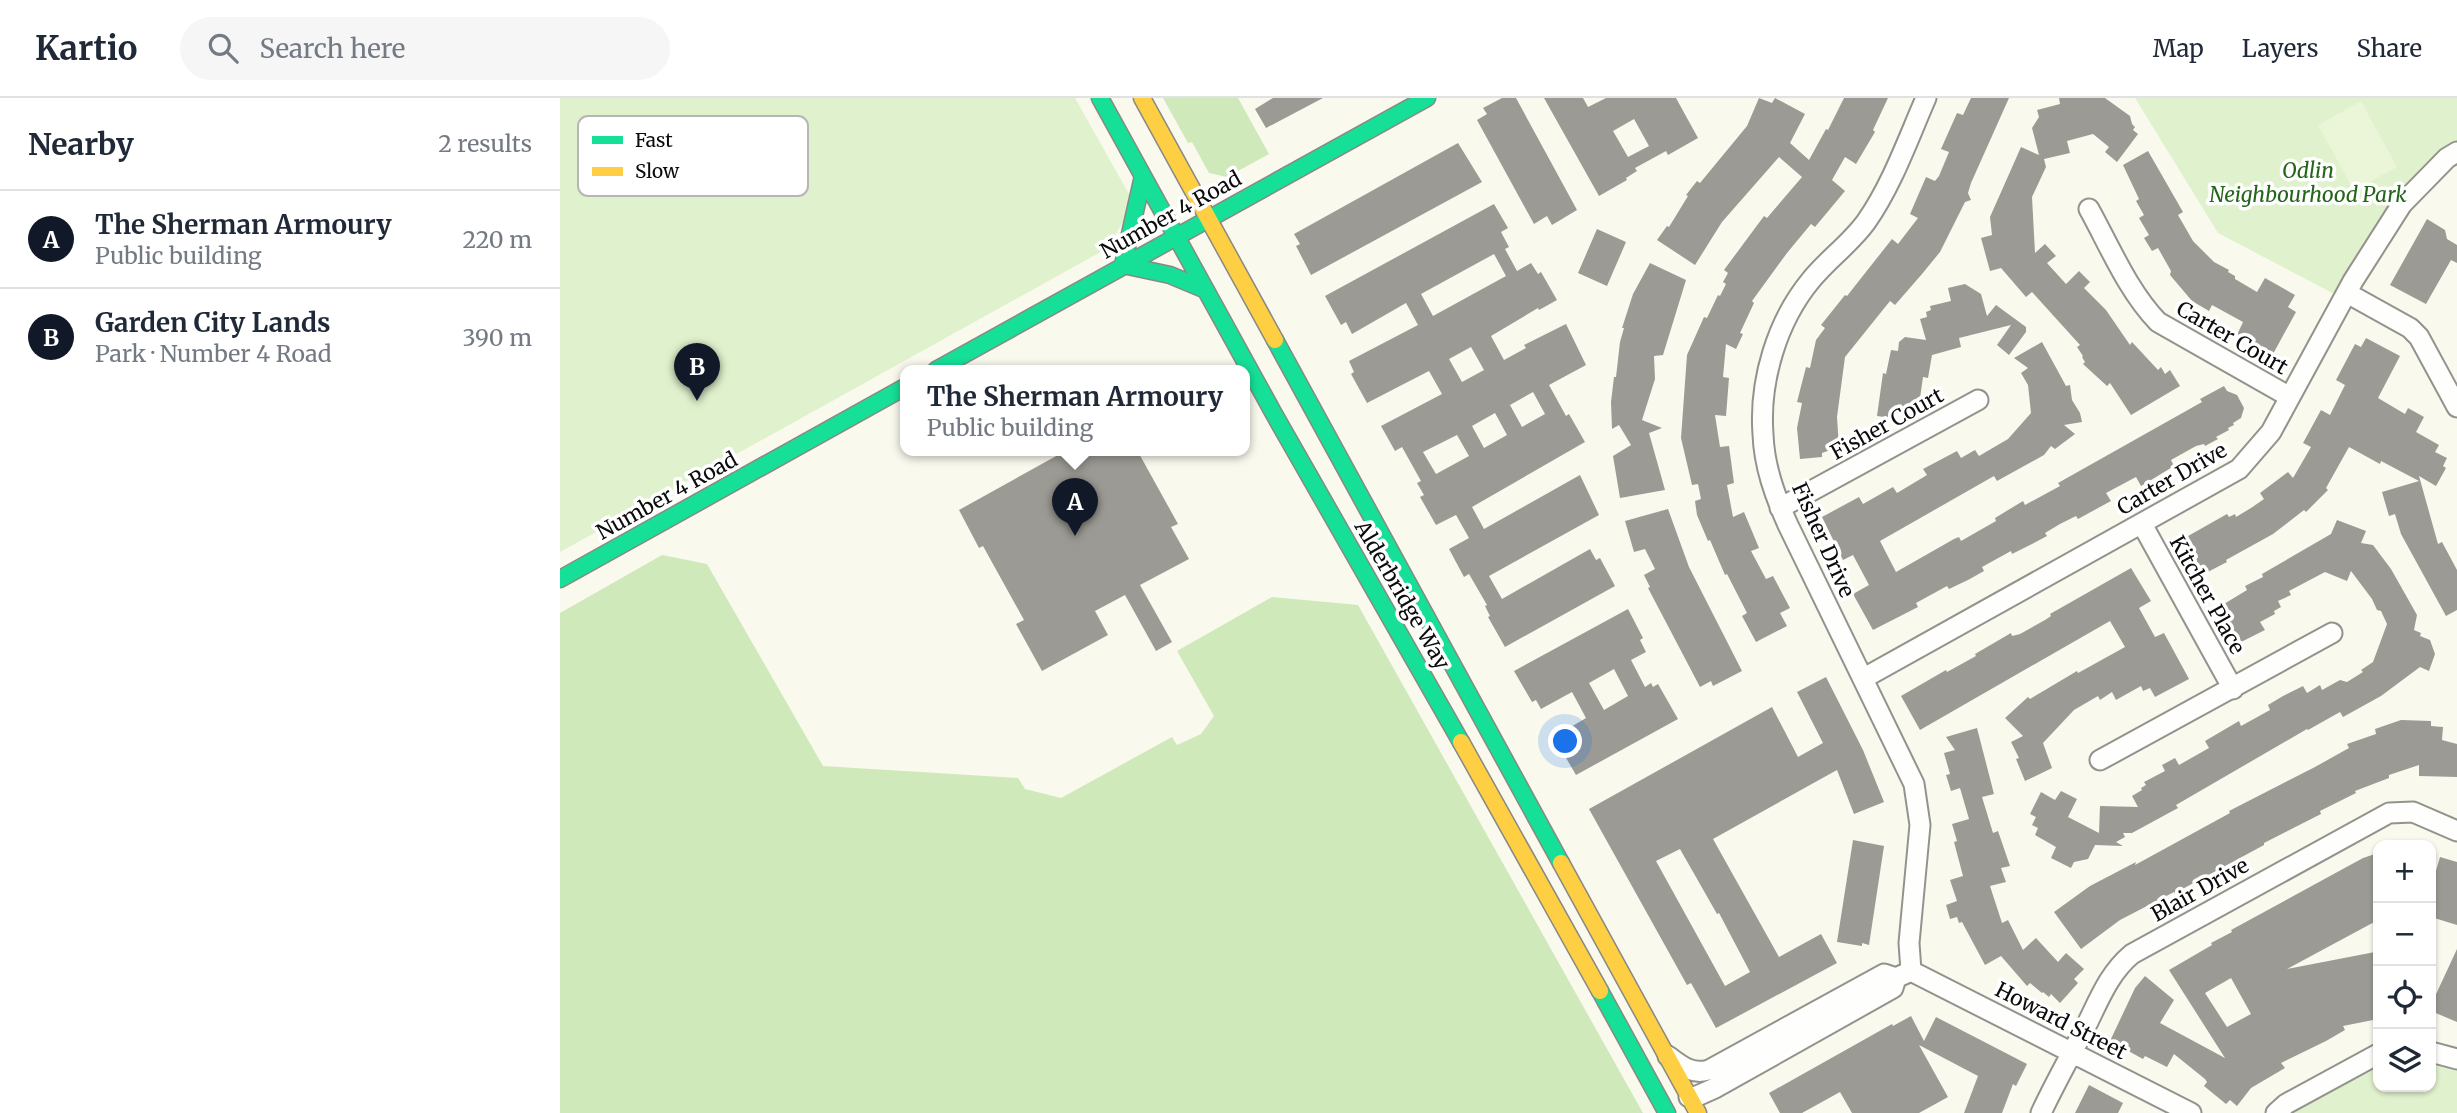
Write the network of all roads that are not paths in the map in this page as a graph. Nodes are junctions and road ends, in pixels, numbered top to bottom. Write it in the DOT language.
graph roads {
  1 [pos="1100,98"];
  2 [pos="1142,98"];
  3 [pos="1427,98"];
  4 [pos="1926,98"];
  5 [pos="2457,152"];
  6 [pos="1143,176"];
  7 [pos="2089,209"];
  8 [pos="1209,218"];
  9 [pos="1177,237"];
  10 [pos="1123,265"];
  11 [pos="1206,290"];
  12 [pos="2347,293"];
  13 [pos="945,365"];
  14 [pos="1247,365"];
  15 [pos="1250,370"];
  16 [pos="900,390"];
  17 [pos="2290,397"];
  18 [pos="1978,400"];
  19 [pos="2457,407"];
  20 [pos="1780,508"];
  21 [pos="2142,524"];
  22 [pos="560,579"];
  23 [pos="2332,633"];
  24 [pos="1864,678"];
  25 [pos="2232,689"];
  26 [pos="2100,760"];
  27 [pos="1508,824"];
  28 [pos="2457,831"];
  29 [pos="1903,974"];
  30 [pos="2072,1052"];
  31 [pos="2436,1053"];
  32 [pos="1666,1055"];
  33 [pos="2373,1057"];
  34 [pos="2457,1059"];
  35 [pos="1694,1105"];
  36 [pos="1667,1113"];
  37 [pos="2041,1113"];
  38 [pos="2191,1113"];
  39 [pos="2276,1113"];
  1 -- 6 [label="main road, Alderbridge Way"];
  2 -- 8 [label="main road, Alderbridge Way"];
  3 -- 8 [label="main road, Number 4 Road"];
  4 -- 20 [label="street, Fisher Drive"];
  5 -- 12 [label="street, Carter Drive"];
  6 -- 9 [label="main road, Alderbridge Way"];
  6 -- 10 [label="main road"];
  7 -- 17 [label="street, Carter Court"];
  8 -- 9 [label="main road, Number 4 Road"];
  8 -- 32 [label="main road, Alderbridge Way"];
  9 -- 10 [label="main road, Number 4 Road"];
  9 -- 11 [label="main road, Alderbridge Way"];
  10 -- 11 [label="main road"];
  10 -- 13 [label="main road, Number 4 Road"];
  11 -- 14 [label="main road, Alderbridge Way"];
  12 -- 17 [label="street, Carter Drive"];
  12 -- 19 [label="street"];
  15 -- 27 [label="main road, Alderbridge Way"];
  16 -- 22 [label="main road, Number 4 Road"];
  17 -- 21 [label="street, Carter Drive"];
  18 -- 20 [label="street, Fisher Court"];
  20 -- 24 [label="street, Fisher Drive"];
  21 -- 24 [label="street, Carter Drive"];
  21 -- 25 [label="street, Kitcher Place"];
  23 -- 25 [label="street, Kitcher Place"];
  24 -- 29 [label="street, Fisher Drive"];
  25 -- 26 [label="street, Kitcher Place"];
  27 -- 35 [label="main road"];
  27 -- 36 [label="main road, Alderbridge Way"];
  28 -- 30 [label="street, Blair Drive"];
  29 -- 30 [label="street, Howard Street"];
  29 -- 32 [label="street"];
  29 -- 35 [label="street"];
  30 -- 37 [label="street, Blair Drive"];
  30 -- 38 [label="street, Howard Street"];
  31 -- 34 [label="street"];
  32 -- 35 [label="main road, Alderbridge Way"];
  33 -- 39 [label="street"];
}
